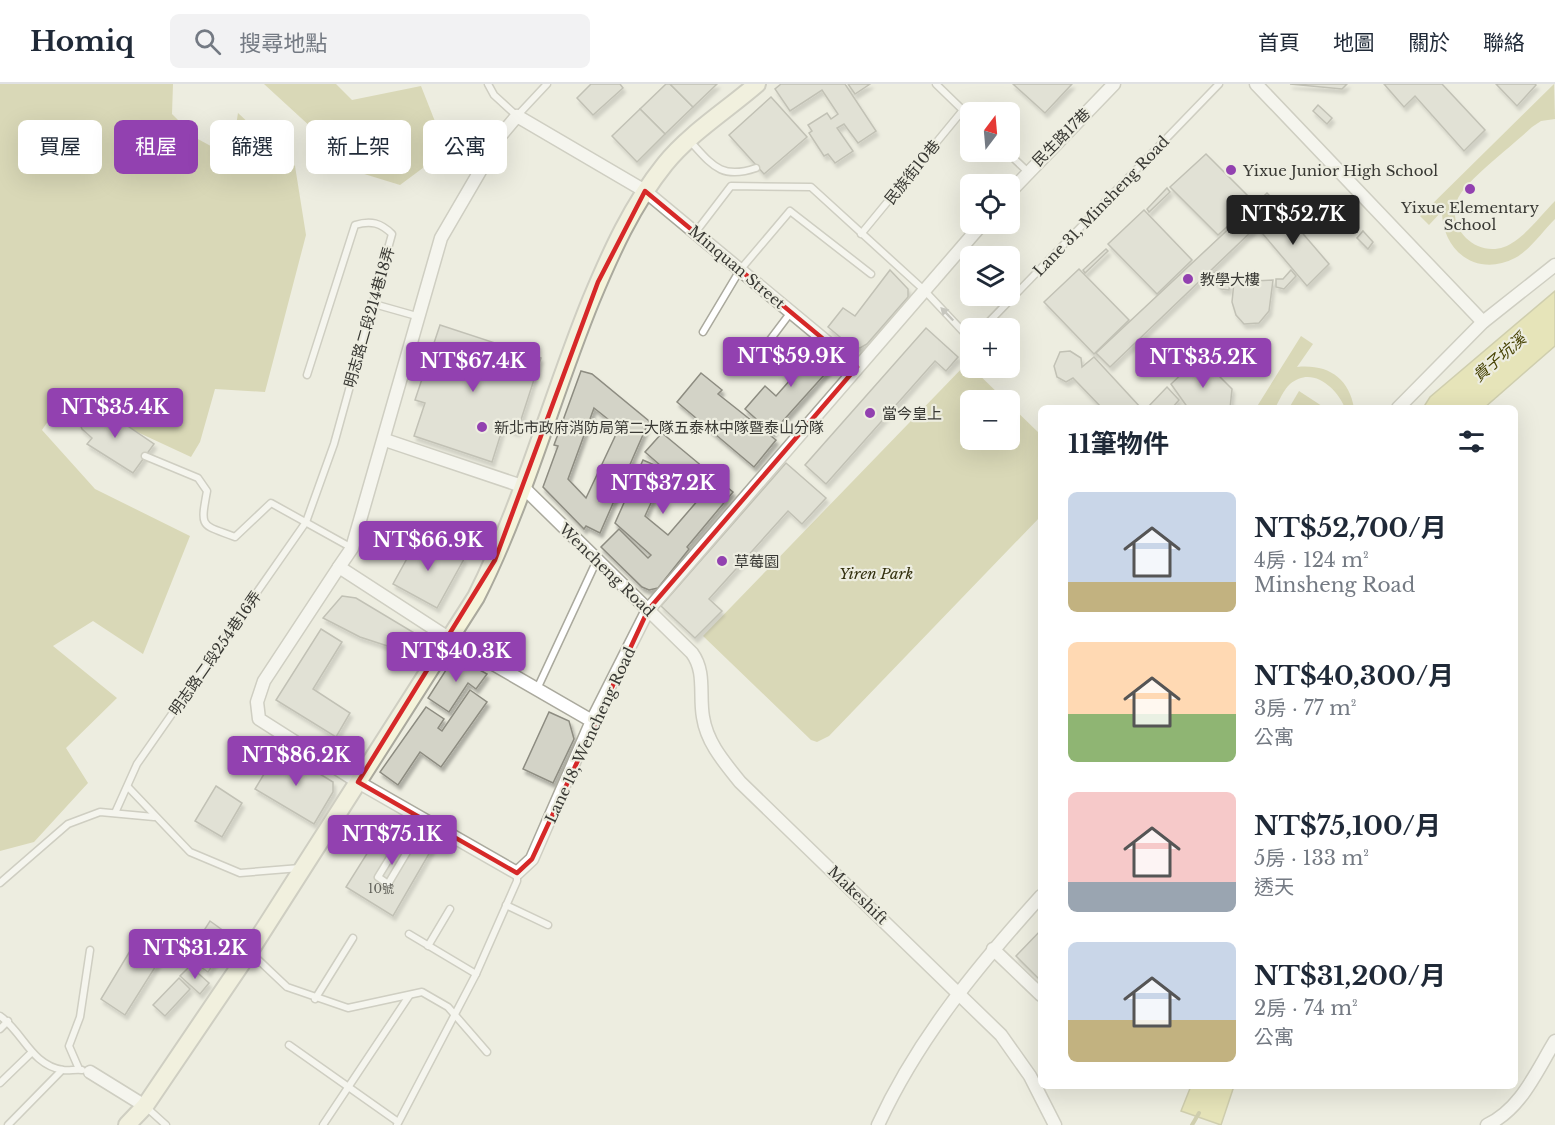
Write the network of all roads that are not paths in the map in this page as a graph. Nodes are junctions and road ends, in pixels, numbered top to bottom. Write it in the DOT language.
graph roads {
  1 [pos="488,84"];
  2 [pos="547,84"];
  3 [pos="758,84"];
  4 [pos="936,84"];
  5 [pos="1114,84"];
  6 [pos="1219,84"];
  7 [pos="1256,84"];
  8 [pos="960,107"];
  9 [pos="960,114"];
  10 [pos="517,116"];
  11 [pos="689,141"];
  12 [pos="1018,162"];
  13 [pos="756,168"];
  14 [pos="1027,171"];
  15 [pos="1020,180"];
  16 [pos="645,191"];
  17 [pos="695,232"];
  18 [pos="861,234"];
  19 [pos="973,234"];
  20 [pos="1555,265"];
  21 [pos="740,270"];
  22 [pos="871,274"];
  23 [pos="924,290"];
  24 [pos="374,303"];
  25 [pos="791,312"];
  26 [pos="420,317"];
  27 [pos="993,318"];
  28 [pos="1483,322"];
  29 [pos="960,328"];
  30 [pos="703,332"];
  31 [pos="857,367"];
  32 [pos="748,369"];
  33 [pos="307,375"];
  34 [pos="1401,405"];
  35 [pos="385,440"];
  36 [pos="145,456"];
  37 [pos="522,486"];
  38 [pos="306,522"];
  39 [pos="352,548"];
  40 [pos="597,560"];
  41 [pos="339,567"];
  42 [pos="648,610"];
  43 [pos="450,639"];
  44 [pos="692,653"];
  45 [pos="536,689"];
  46 [pos="592,721"];
  47 [pos="358,782"];
  48 [pos="129,787"];
  49 [pos="115,813"];
  50 [pos="155,817"];
  51 [pos="402,848"];
  52 [pos="303,867"];
  53 [pos="516,873"];
  54 [pos="0,883"];
  55 [pos="1038,899"];
  56 [pos="506,906"];
  57 [pos="450,909"];
  58 [pos="548,925"];
  59 [pos="409,934"];
  60 [pos="353,938"];
  61 [pos="428,946"];
  62 [pos="993,949"];
  63 [pos="90,950"];
  64 [pos="250,951"];
  65 [pos="476,974"];
  66 [pos="958,992"];
  67 [pos="1038,992"];
  68 [pos="409,996"];
  69 [pos="315,999"];
  70 [pos="0,1016"];
  71 [pos="453,1016"];
  72 [pos="8,1022"];
  73 [pos="0,1029"];
  74 [pos="289,1045"];
  75 [pos="1552,1047"];
  76 [pos="487,1052"];
  77 [pos="31,1053"];
  78 [pos="62,1070"];
  79 [pos="85,1070"];
  80 [pos="0,1083"];
  81 [pos="350,1087"];
  82 [pos="145,1106"];
  83 [pos="398,1124"];
  84 [pos="8,1125"];
  85 [pos="128,1125"];
  86 [pos="166,1125"];
  87 [pos="323,1125"];
  88 [pos="878,1125"];
  89 [pos="1055,1125"];
  90 [pos="1487,1125"];
  1 -- 10 [label="lane"];
  2 -- 10 [label="lane"];
  3 -- 11 [label="main road"];
  4 -- 8 [label="lane"];
  5 -- 14 [label="street, 民生路17巷"];
  6 -- 27 [label="lane, Lane 31, Minsheng Road"];
  7 -- 28 [label="street"];
  9 -- 18 [label="lane, 民族街10巷"];
  10 -- 16 [label="street, Minquan Street"];
  10 -- 26 [label="street"];
  11 -- 13 [label="lane"];
  11 -- 16 [label="main road"];
  12 -- 14 [label="lane"];
  14 -- 15 [label="street, 民生路17巷"];
  16 -- 17 [label="street, Minquan Street"];
  16 -- 37 [label="main road"];
  17 -- 18 [label="lane"];
  17 -- 21 [label="street, Minquan Street"];
  18 -- 23 [label="lane"];
  19 -- 23 [label="street"];
  20 -- 28 [label="street"];
  21 -- 22 [label="lane"];
  21 -- 25 [label="street, Minquan Street"];
  21 -- 30 [label="lane"];
  29 -- 23 [label="lane, one-way"];
  23 -- 31 [label="street"];
  24 -- 26 [label="lane"];
  24 -- 33 [label="lane, 明志路二段214巷18弄"];
  24 -- 38 [label="lane, 明志路二段214巷18弄"];
  25 -- 31 [label="street, Minquan Street"];
  25 -- 32 [label="lane"];
  26 -- 35 [label="street"];
  28 -- 34 [label="street"];
  31 -- 42 [label="street"];
  35 -- 37 [label="street"];
  35 -- 39 [label="street"];
  36 -- 38 [label="lane"];
  37 -- 40 [label="street, Wencheng Road"];
  37 -- 43 [label="main road"];
  38 -- 39 [label="lane"];
  38 -- 48 [label="lane, 明志路二段254巷16弄"];
  39 -- 41 [label="street"];
  40 -- 42 [label="street, Wencheng Road"];
  40 -- 45 [label="lane"];
  41 -- 43 [label="street"];
  41 -- 47 [label="street"];
  42 -- 44 [label="street, Wencheng Road"];
  42 -- 46 [label="street, Lane 18, Wencheng Road"];
  43 -- 45 [label="street"];
  43 -- 47 [label="main road"];
  44 -- 66 [label="street, Makeshift"];
  45 -- 46 [label="street"];
  46 -- 53 [label="street, Lane 18, Wencheng Road"];
  47 -- 52 [label="main road"];
  47 -- 53 [label="street"];
  48 -- 49 [label="lane, 明志路二段254巷16弄"];
  48 -- 50 [label="lane"];
  49 -- 50 [label="lane"];
  49 -- 54 [label="lane"];
  50 -- 52 [label="lane"];
  51 -- 51 [label="lane"];
  52 -- 64 [label="main road"];
  53 -- 56 [label="lane"];
  55 -- 62 [label="street"];
  56 -- 58 [label="lane"];
  56 -- 65 [label="lane"];
  57 -- 61 [label="lane"];
  59 -- 61 [label="lane"];
  60 -- 69 [label="lane"];
  61 -- 65 [label="lane"];
  62 -- 66 [label="street"];
  62 -- 67 [label="street"];
  63 -- 79 [label="lane"];
  64 -- 69 [label="lane"];
  64 -- 82 [label="main road"];
  65 -- 71 [label="lane"];
  66 -- 88 [label="street"];
  66 -- 89 [label="street, Makeshift"];
  68 -- 69 [label="lane"];
  68 -- 71 [label="lane"];
  68 -- 81 [label="lane"];
  70 -- 72 [label="lane"];
  71 -- 76 [label="lane"];
  71 -- 83 [label="lane"];
  72 -- 73 [label="lane"];
  72 -- 77 [label="lane"];
  74 -- 81 [label="lane"];
  75 -- 90 [label="street"];
  77 -- 78 [label="lane"];
  77 -- 80 [label="lane"];
  78 -- 79 [label="lane"];
  78 -- 84 [label="lane"];
  79 -- 82 [label="street"];
  81 -- 83 [label="lane"];
  81 -- 87 [label="lane"];
  82 -- 85 [label="main road"];
  82 -- 86 [label="lane"];
}
